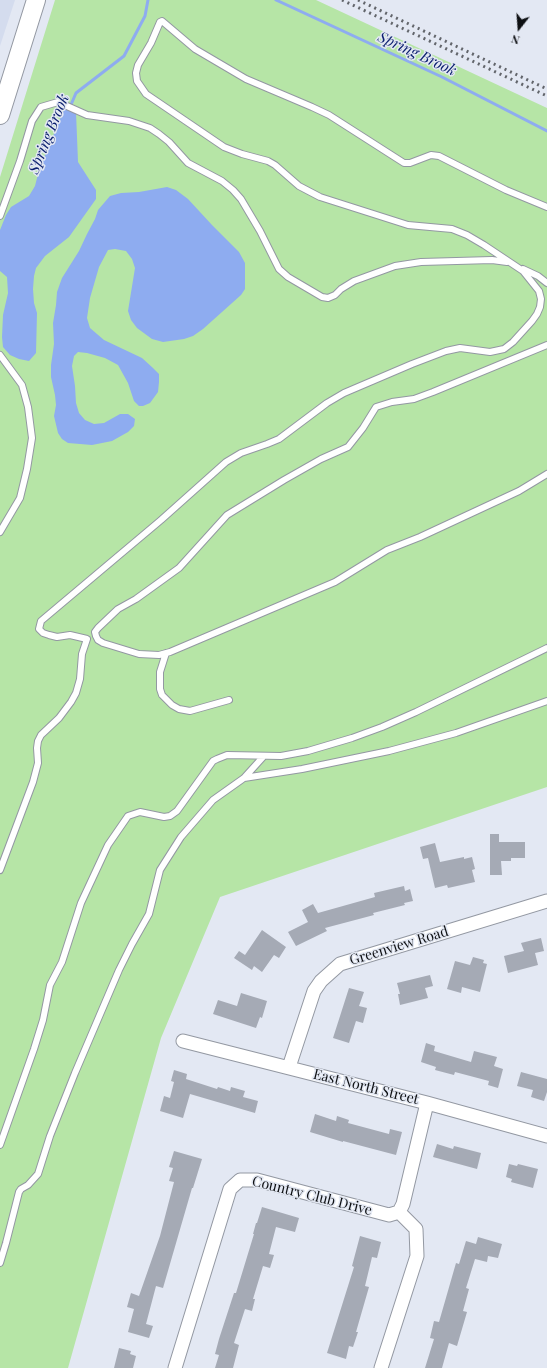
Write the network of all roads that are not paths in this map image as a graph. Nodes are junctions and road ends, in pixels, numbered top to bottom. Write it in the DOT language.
graph roads {
  1 [pos="36,0"];
  2 [pos="6,76"];
  3 [pos="0,114"];
  4 [pos="547,207"];
  5 [pos="0,216"];
  6 [pos="514,265"];
  7 [pos="547,283"];
  8 [pos="547,345"];
  9 [pos="0,355"];
  10 [pos="547,474"];
  11 [pos="0,532"];
  12 [pos="96,636"];
  13 [pos="87,639"];
  14 [pos="547,648"];
  15 [pos="166,653"];
  16 [pos="229,700"];
  17 [pos="547,701"];
  18 [pos="263,757"];
  19 [pos="244,778"];
  20 [pos="0,870"];
  21 [pos="547,901"];
  22 [pos="183,1041"];
  23 [pos="289,1067"];
  24 [pos="427,1103"];
  25 [pos="547,1136"];
  26 [pos="0,1145"];
  27 [pos="399,1212"];
  28 [pos="0,1263"];
  29 [pos="175,1368"];
  30 [pos="381,1368"];
  1 -- 2 [label="main road"];
  2 -- 3 [label="main road"];
  4 -- 6 [label="lane"];
  5 -- 6 [label="lane"];
  6 -- 7 [label="lane"];
  6 -- 13 [label="lane"];
  8 -- 12 [label="lane"];
  9 -- 11 [label="lane"];
  10 -- 15 [label="lane"];
  12 -- 13 [label="lane"];
  12 -- 15 [label="lane"];
  13 -- 20 [label="lane"];
  14 -- 18 [label="lane"];
  15 -- 16 [label="lane"];
  17 -- 19 [label="lane"];
  18 -- 19 [label="lane"];
  18 -- 26 [label="lane"];
  19 -- 28 [label="lane"];
  21 -- 23 [label="street, Greenview Road"];
  22 -- 23 [label="street, East North Street"];
  23 -- 24 [label="street, East North Street"];
  24 -- 25 [label="street, East North Street"];
  24 -- 27 [label="street"];
  27 -- 29 [label="street, Country Club Drive"];
  27 -- 30 [label="street"];
}
